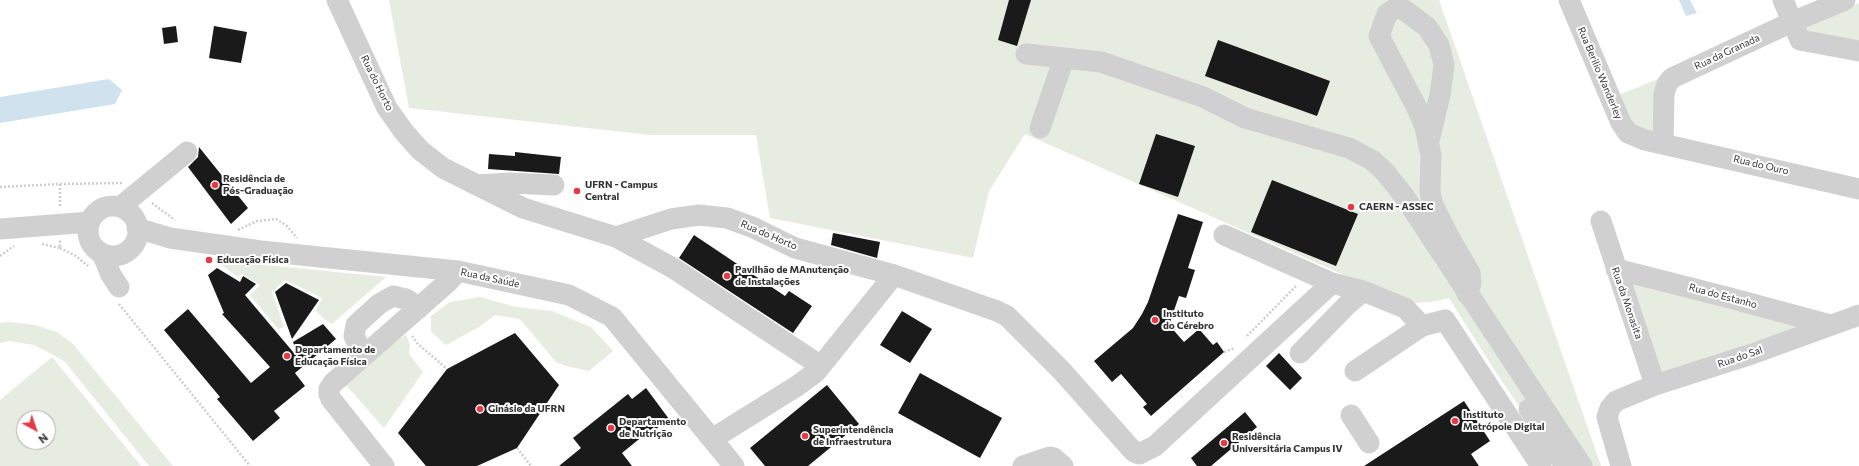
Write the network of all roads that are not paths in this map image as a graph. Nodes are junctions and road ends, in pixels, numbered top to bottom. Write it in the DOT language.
graph roads {
  1 [pos="337,0"];
  2 [pos="1569,0"];
  3 [pos="1783,0"];
  4 [pos="1845,0"];
  5 [pos="1792,22"];
  6 [pos="1859,50"];
  7 [pos="1026,54"];
  8 [pos="1064,58"];
  9 [pos="1040,128"];
  10 [pos="1429,141"];
  11 [pos="1663,143"];
  12 [pos="187,152"];
  13 [pos="476,185"];
  14 [pos="554,185"];
  15 [pos="1859,189"];
  16 [pos="120,207"];
  17 [pos="1601,221"];
  18 [pos="90,222"];
  19 [pos="47,225"];
  20 [pos="2,231"];
  21 [pos="1224,235"];
  22 [pos="616,237"];
  23 [pos="134,238"];
  24 [pos="94,255"];
  25 [pos="1616,269"];
  26 [pos="458,271"];
  27 [pos="894,275"];
  28 [pos="1332,283"];
  29 [pos="1363,291"];
  30 [pos="118,294"];
  31 [pos="1465,295"];
  32 [pos="418,308"];
  33 [pos="1859,314"];
  34 [pos="1830,325"];
  35 [pos="1422,326"];
  36 [pos="1300,353"];
  37 [pos="364,356"];
  38 [pos="821,366"];
  39 [pos="1355,371"];
  40 [pos="1655,385"];
  41 [pos="1351,416"];
  42 [pos="712,438"];
  43 [pos="1369,443"];
  44 [pos="384,466"];
  45 [pos="734,466"];
  46 [pos="1023,466"];
  47 [pos="1063,466"];
  48 [pos="1540,466"];
  49 [pos="1565,466"];
  50 [pos="1582,466"];
  51 [pos="1621,466"];
  1 -- 13 [label="street, Rua do Horto"];
  2 -- 11 [label="street, Rua Berilio Wanderley"];
  3 -- 5 [label="street"];
  4 -- 5 [label="street, Rua da Granada"];
  5 -- 6 [label="street"];
  5 -- 11 [label="street, Rua da Granada"];
  7 -- 8 [label="street"];
  8 -- 9 [label="street"];
  8 -- 31 [label="street"];
  10 -- 10 [label="street"];
  10 -- 31 [label="street"];
  11 -- 15 [label="street, Rua do Ouro"];
  12 -- 16 [label="street"];
  13 -- 14 [label="street"];
  13 -- 22 [label="street, Rua do Horto"];
  16 -- 18 [label="street"];
  16 -- 23 [label="street"];
  17 -- 25 [label="street, Rua da Monasita"];
  18 -- 19 [label="street, Rua da Saúde"];
  18 -- 24 [label="street"];
  19 -- 20 [label="street, Rua da Saúde"];
  19 -- 24 [label="street, Rua da Saúde"];
  21 -- 28 [label="street"];
  22 -- 27 [label="street, Rua do Horto"];
  22 -- 38 [label="street"];
  23 -- 24 [label="street, Rua da Saúde"];
  23 -- 26 [label="street, Rua da Saúde"];
  24 -- 30 [label="street"];
  25 -- 34 [label="street, Rua do Estanho"];
  25 -- 40 [label="street, Rua da Monasita"];
  26 -- 32 [label="street"];
  26 -- 42 [label="street, Rua da Saúde"];
  27 -- 28 [label="street, Rua do Horto"];
  27 -- 38 [label="street"];
  28 -- 29 [label="street"];
  29 -- 35 [label="street"];
  29 -- 36 [label="street"];
  31 -- 49 [label="street"];
  31 -- 50 [label="street"];
  32 -- 37 [label="street"];
  32 -- 37 [label="street"];
  33 -- 34 [label="street, Rua do Sal"];
  34 -- 40 [label="street, Rua do Sal"];
  35 -- 39 [label="street"];
  35 -- 48 [label="street"];
  37 -- 44 [label="street"];
  38 -- 42 [label="street"];
  40 -- 51 [label="street, Rua do Sal"];
  41 -- 43 [label="street"];
  42 -- 45 [label="street, Rua da Saúde"];
  46 -- 47 [label="street"];
}
